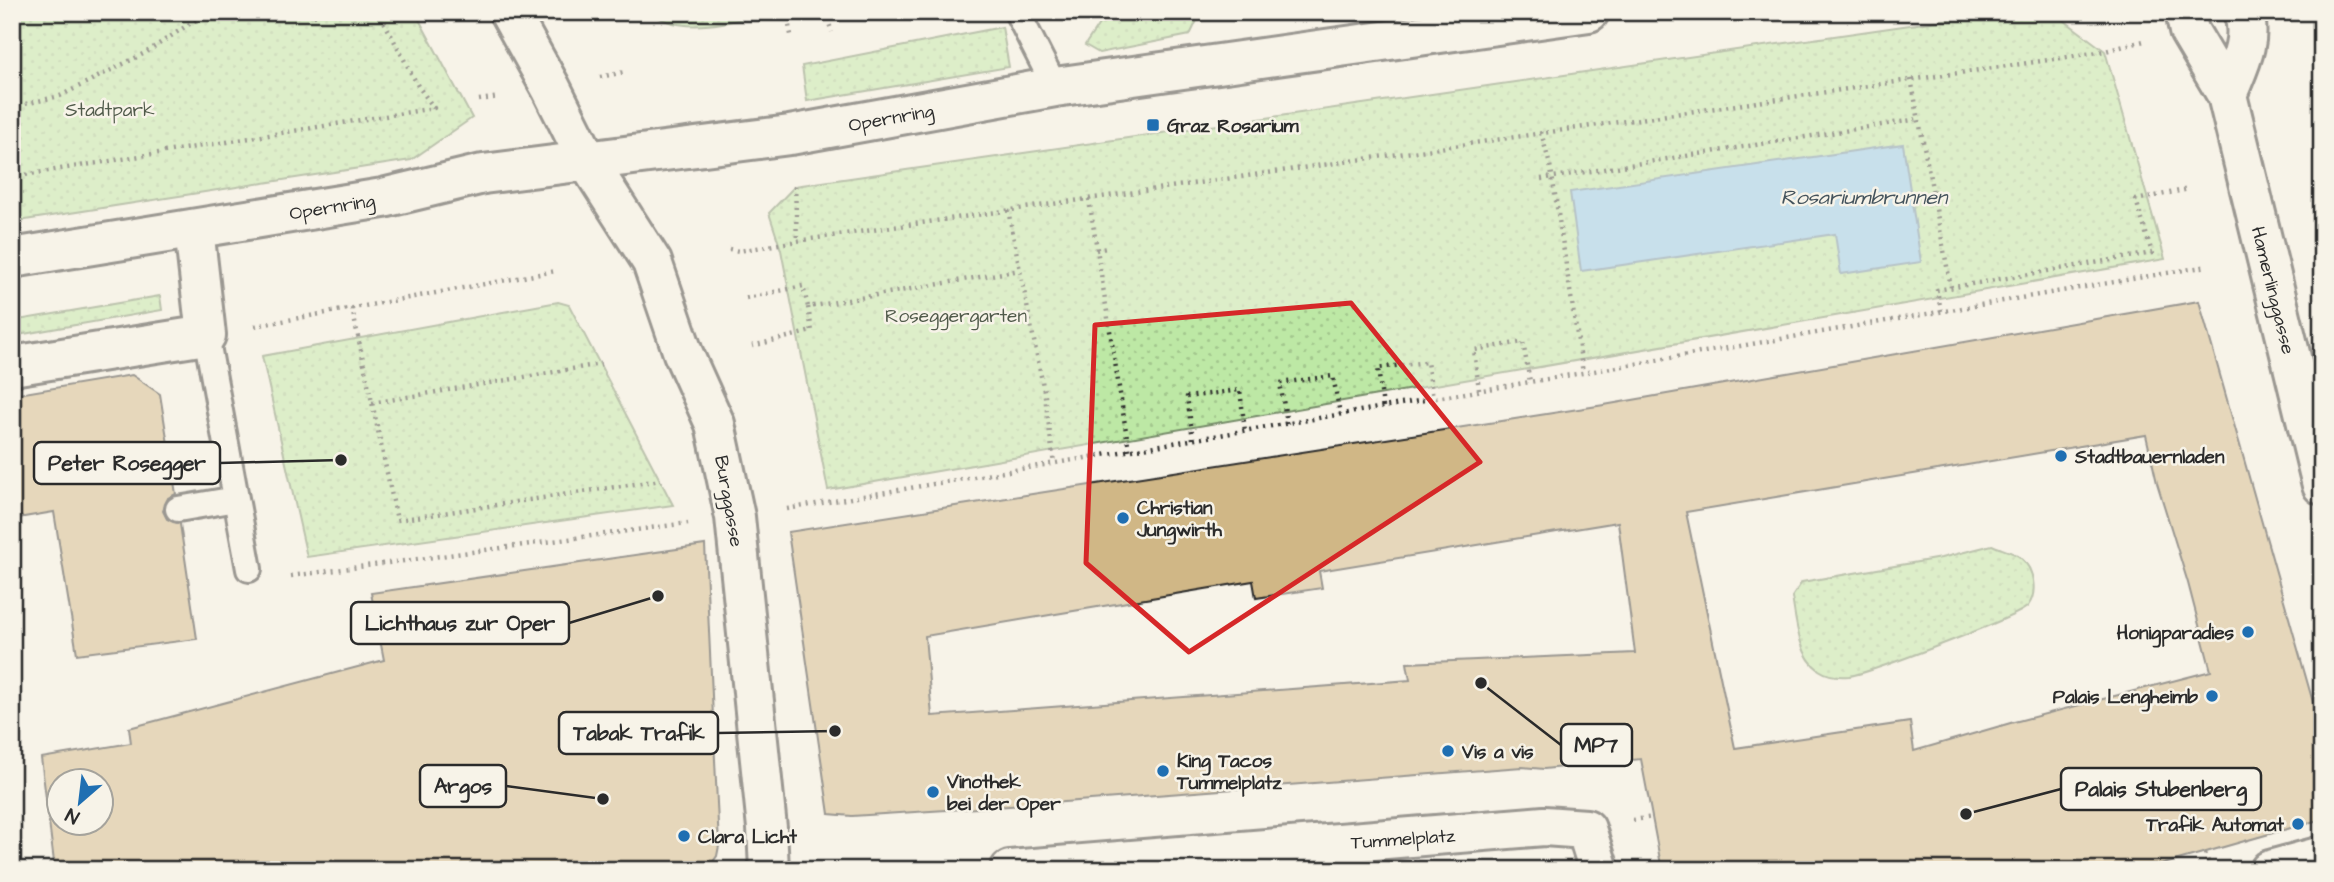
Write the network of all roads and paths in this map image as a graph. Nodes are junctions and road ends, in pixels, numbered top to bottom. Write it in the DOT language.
graph roads {
  1 [pos="208,12"];
  2 [pos="310,12"];
  3 [pos="322,12"];
  4 [pos="379,12"];
  5 [pos="509,12"];
  6 [pos="786,12"];
  7 [pos="825,12"];
  8 [pos="1017,12"];
  9 [pos="1590,12"];
  10 [pos="2185,12"];
  11 [pos="2243,12"];
  12 [pos="832,32"];
  13 [pos="2152,38"];
  14 [pos="792,39"];
  15 [pos="1911,79"];
  16 [pos="1055,87"];
  17 [pos="2227,95"];
  18 [pos="12,107"];
  19 [pos="1919,118"];
  20 [pos="1541,132"];
  21 [pos="12,162"];
  22 [pos="588,162"];
  23 [pos="14,176"];
  24 [pos="1552,177"];
  25 [pos="1541,179"];
  26 [pos="795,186"];
  27 [pos="2189,189"];
  28 [pos="1089,199"];
  29 [pos="1008,210"];
  30 [pos="194,229"];
  31 [pos="797,241"];
  32 [pos="1107,248"];
  33 [pos="729,249"];
  34 [pos="1096,250"];
  35 [pos="12,258"];
  36 [pos="2208,266"];
  37 [pos="1020,270"];
  38 [pos="556,271"];
  39 [pos="1951,287"];
  40 [pos="746,298"];
  41 [pos="808,307"];
  42 [pos="352,308"];
  43 [pos="1941,311"];
  44 [pos="206,335"];
  45 [pos="752,346"];
  46 [pos="601,364"];
  47 [pos="12,366"];
  48 [pos="1583,373"];
  49 [pos="1530,382"];
  50 [pos="1479,390"];
  51 [pos="1433,398"];
  52 [pos="372,403"];
  53 [pos="1383,407"];
  54 [pos="1340,414"];
  55 [pos="1287,424"];
  56 [pos="1245,431"];
  57 [pos="1193,439"];
  58 [pos="1129,450"];
  59 [pos="1054,464"];
  60 [pos="661,480"];
  61 [pos="2322,485"];
  62 [pos="236,499"];
  63 [pos="178,509"];
  64 [pos="787,509"];
  65 [pos="699,521"];
  66 [pos="249,569"];
  67 [pos="300,575"];
  68 [pos="2205,853"];
  69 [pos="2322,856"];
  70 [pos="769,870"];
  71 [pos="1010,870"];
  72 [pos="1599,870"];
  73 [pos="2211,870"];
  74 [pos="2270,870"];
  1 -- 18 [label="path"];
  2 -- 3 [label="path"];
  4 -- 23 [label="path"];
  5 -- 22 [label="street, Burggasse"];
  6 -- 14 [label="path"];
  7 -- 12 [label="path"];
  8 -- 16 [label="lane"];
  9 -- 16 [label="street, Opernring"];
  10 -- 17 [label="street, Hamerlinggasse"];
  11 -- 17 [label="street"];
  13 -- 15 [label="path"];
  15 -- 19 [label="path"];
  15 -- 20 [label="path"];
  16 -- 22 [label="street, Opernring"];
  17 -- 61 [label="street, Hamerlinggasse"];
  19 -- 24 [label="path"];
  19 -- 39 [label="path"];
  20 -- 24 [label="path"];
  20 -- 28 [label="path"];
  21 -- 23 [label="path"];
  22 -- 30 [label="street, Opernring"];
  22 -- 70 [label="street, Burggasse"];
  24 -- 25 [label="path"];
  24 -- 48 [label="path"];
  26 -- 31 [label="path"];
  27 -- 39 [label="path"];
  28 -- 29 [label="path"];
  28 -- 34 [label="path"];
  29 -- 31 [label="path"];
  29 -- 37 [label="path"];
  30 -- 35 [label="street, Opernring"];
  30 -- 44 [label="street"];
  31 -- 33 [label="path"];
  32 -- 34 [label="path"];
  34 -- 58 [label="path"];
  36 -- 43 [label="path"];
  37 -- 41 [label="path"];
  37 -- 59 [label="path"];
  38 -- 42 [label="path"];
  39 -- 43 [label="path"];
  40 -- 41 [label="path"];
  41 -- 45 [label="path"];
  42 -- 44 [label="path"];
  42 -- 52 [label="path"];
  43 -- 48 [label="path"];
  44 -- 47 [label="street"];
  44 -- 62 [label="lane"];
  46 -- 52 [label="path"];
  48 -- 49 [label="path"];
  49 -- 50 [label="path"];
  49 -- 50 [label="path"];
  50 -- 51 [label="path"];
  51 -- 53 [label="path"];
  51 -- 53 [label="path"];
  52 -- 60 [label="path"];
  53 -- 54 [label="path"];
  54 -- 55 [label="path"];
  54 -- 55 [label="path"];
  55 -- 56 [label="path"];
  56 -- 57 [label="path"];
  56 -- 57 [label="path"];
  57 -- 58 [label="path"];
  58 -- 59 [label="path"];
  59 -- 64 [label="path"];
  62 -- 63 [label="lane"];
  62 -- 66 [label="lane"];
  65 -- 67 [label="path"];
  68 -- 73 [label="path"];
  69 -- 74 [label="street"];
  71 -- 72 [label="street, Tummelplatz"];
}
